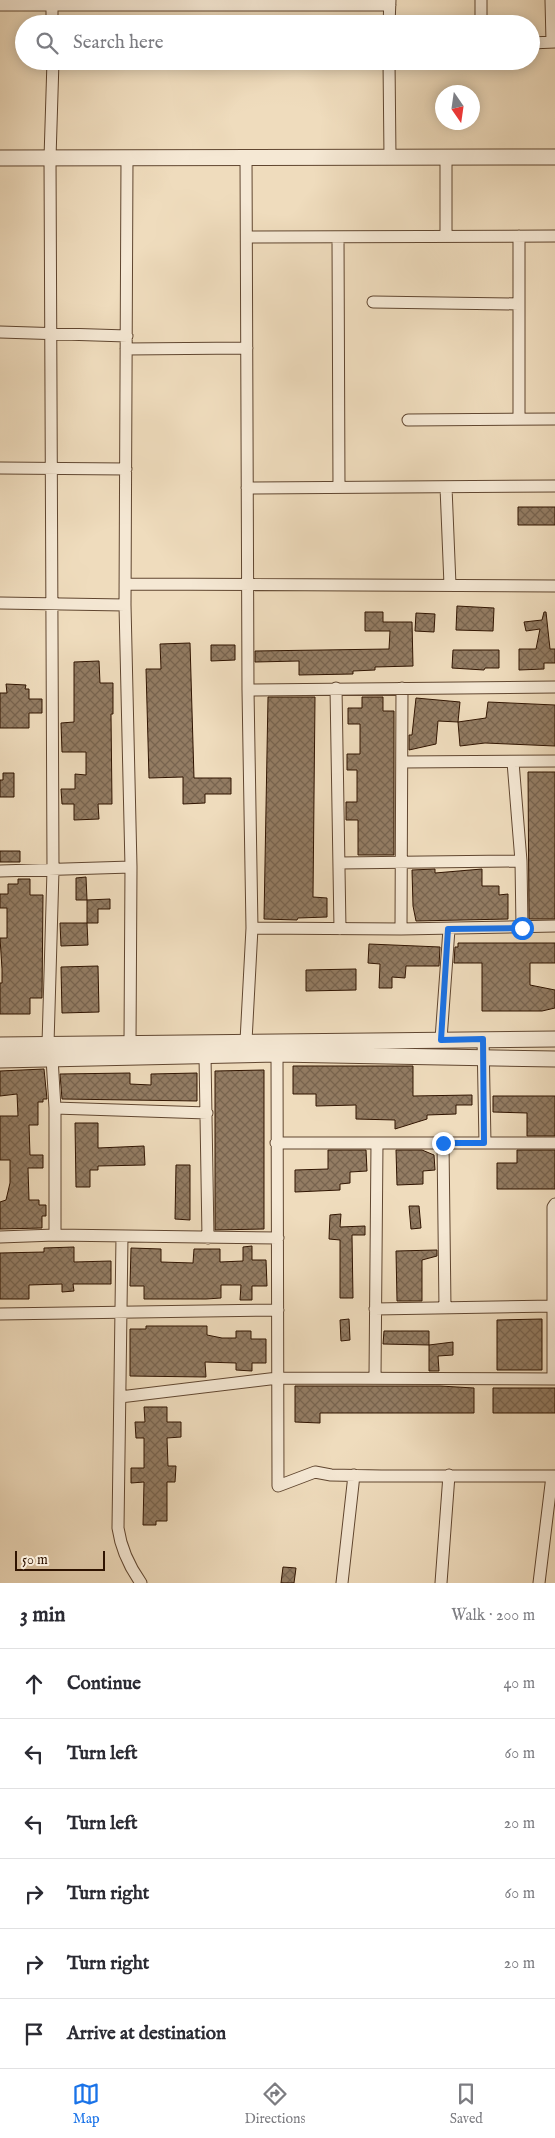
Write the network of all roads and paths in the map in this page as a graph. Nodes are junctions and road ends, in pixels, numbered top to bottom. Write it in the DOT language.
graph roads {
  1 [pos="481,0"];
  2 [pos="551,0"];
  3 [pos="52,2"];
  4 [pos="249,2"];
  5 [pos="312,2"];
  6 [pos="390,2"];
  7 [pos="0,5"];
  8 [pos="52,15"];
  9 [pos="389,15"];
  10 [pos="481,15"];
  11 [pos="540,42"];
  12 [pos="554,42"];
  13 [pos="53,70"];
  14 [pos="389,70"];
  15 [pos="555,156"];
  16 [pos="390,157"];
  17 [pos="446,157"];
  18 [pos="0,158"];
  19 [pos="50,158"];
  20 [pos="127,158"];
  21 [pos="246,158"];
  22 [pos="446,236"];
  23 [pos="519,236"];
  24 [pos="555,236"];
  25 [pos="246,237"];
  26 [pos="338,237"];
  27 [pos="373,302"];
  28 [pos="518,304"];
  29 [pos="0,332"];
  30 [pos="52,334"];
  31 [pos="126,336"];
  32 [pos="247,348"];
  33 [pos="126,349"];
  34 [pos="519,419"];
  35 [pos="555,419"];
  36 [pos="408,420"];
  37 [pos="0,468"];
  38 [pos="126,469"];
  39 [pos="52,470"];
  40 [pos="555,486"];
  41 [pos="340,487"];
  42 [pos="446,487"];
  43 [pos="247,488"];
  44 [pos="125,584"];
  45 [pos="450,585"];
  46 [pos="248,586"];
  47 [pos="555,586"];
  48 [pos="0,604"];
  49 [pos="53,604"];
  50 [pos="125,605"];
  51 [pos="555,687"];
  52 [pos="336,688"];
  53 [pos="402,688"];
  54 [pos="248,690"];
  55 [pos="402,762"];
  56 [pos="514,762"];
  57 [pos="555,762"];
  58 [pos="521,861"];
  59 [pos="402,862"];
  60 [pos="339,863"];
  61 [pos="131,867"];
  62 [pos="53,870"];
  63 [pos="0,871"];
  64 [pos="555,926"];
  65 [pos="252,928"];
  66 [pos="340,928"];
  67 [pos="522,928"];
  68 [pos="401,929"];
  69 [pos="448,929"];
  70 [pos="483,1039"];
  71 [pos="555,1039"];
  72 [pos="441,1040"];
  73 [pos="246,1041"];
  74 [pos="130,1042"];
  75 [pos="0,1045"];
  76 [pos="50,1051"];
  77 [pos="277,1054"];
  78 [pos="205,1056"];
  79 [pos="483,1058"];
  80 [pos="555,1059"];
  81 [pos="0,1060"];
  82 [pos="55,1108"];
  83 [pos="206,1112"];
  84 [pos="276,1143"];
  85 [pos="378,1143"];
  86 [pos="443,1143"];
  87 [pos="484,1143"];
  88 [pos="555,1143"];
  89 [pos="555,1204"];
  90 [pos="55,1235"];
  91 [pos="122,1236"];
  92 [pos="0,1237"];
  93 [pos="208,1238"];
  94 [pos="278,1238"];
  95 [pos="552,1306"];
  96 [pos="445,1308"];
  97 [pos="375,1309"];
  98 [pos="278,1310"];
  99 [pos="121,1311"];
  100 [pos="0,1314"];
  101 [pos="375,1377"];
  102 [pos="278,1378"];
  103 [pos="554,1379"];
  104 [pos="120,1397"];
  105 [pos="354,1475"];
  106 [pos="449,1475"];
  107 [pos="554,1476"];
  108 [pos="141,1583"];
  109 [pos="342,1583"];
  110 [pos="441,1583"];
  111 [pos="539,1583"];
  1 -- 10 [label="street"];
  2 -- 12 [label="street"];
  3 -- 4 [label="street"];
  3 -- 7 [label="street"];
  3 -- 8 [label="street"];
  4 -- 5 [label="street"];
  5 -- 6 [label="street"];
  6 -- 9 [label="street"];
  11 -- 12 [label="street"];
  13 -- 19 [label="street"];
  14 -- 16 [label="street"];
  15 -- 17 [label="street"];
  16 -- 17 [label="street"];
  16 -- 21 [label="street"];
  17 -- 22 [label="street"];
  18 -- 19 [label="street"];
  19 -- 20 [label="street"];
  19 -- 30 [label="street"];
  20 -- 21 [label="street"];
  20 -- 31 [label="street"];
  21 -- 25 [label="street"];
  22 -- 23 [label="street"];
  22 -- 26 [label="street"];
  23 -- 24 [label="street"];
  23 -- 28 [label="street"];
  25 -- 26 [label="street"];
  25 -- 32 [label="street"];
  26 -- 41 [label="street"];
  27 -- 28 [label="street"];
  28 -- 34 [label="street"];
  29 -- 30 [label="street"];
  30 -- 31 [label="street"];
  30 -- 39 [label="street"];
  31 -- 33 [label="street"];
  32 -- 33 [label="street"];
  32 -- 43 [label="street"];
  33 -- 38 [label="street"];
  34 -- 35 [label="street"];
  34 -- 36 [label="street"];
  37 -- 39 [label="street"];
  38 -- 39 [label="street"];
  38 -- 44 [label="street"];
  39 -- 49 [label="street"];
  40 -- 42 [label="street"];
  41 -- 42 [label="street"];
  41 -- 43 [label="street"];
  42 -- 45 [label="street"];
  43 -- 46 [label="street"];
  44 -- 46 [label="street"];
  44 -- 50 [label="street"];
  45 -- 46 [label="street"];
  45 -- 47 [label="street"];
  46 -- 54 [label="street"];
  48 -- 49 [label="street"];
  49 -- 50 [label="street"];
  49 -- 62 [label="street"];
  50 -- 61 [label="street"];
  51 -- 53 [label="street"];
  52 -- 53 [label="street"];
  52 -- 54 [label="street"];
  52 -- 60 [label="street"];
  53 -- 55 [label="street"];
  54 -- 65 [label="street"];
  55 -- 56 [label="street"];
  55 -- 59 [label="street"];
  56 -- 57 [label="street"];
  56 -- 58 [label="street"];
  58 -- 59 [label="street"];
  58 -- 67 [label="street"];
  59 -- 60 [label="street"];
  59 -- 68 [label="street"];
  60 -- 66 [label="street"];
  61 -- 62 [label="street"];
  61 -- 74 [label="street"];
  62 -- 63 [label="street"];
  62 -- 76 [label="street"];
  64 -- 67 [label="street"];
  65 -- 66 [label="street"];
  65 -- 73 [label="street"];
  66 -- 68 [label="street"];
  67 -- 69 [label="street"];
  68 -- 69 [label="street"];
  69 -- 72 [label="street"];
  70 -- 71 [label="street"];
  70 -- 72 [label="street"];
  70 -- 79 [label="street"];
  72 -- 73 [label="street"];
  73 -- 74 [label="street"];
  74 -- 76 [label="street"];
  75 -- 76 [label="street"];
  76 -- 78 [label="street"];
  76 -- 81 [label="street"];
  76 -- 82 [label="street"];
  77 -- 78 [label="street"];
  77 -- 79 [label="street"];
  77 -- 84 [label="street"];
  78 -- 83 [label="street"];
  79 -- 80 [label="street"];
  79 -- 87 [label="street"];
  82 -- 83 [label="street"];
  82 -- 90 [label="street"];
  83 -- 93 [label="street"];
  84 -- 85 [label="street"];
  84 -- 94 [label="street"];
  85 -- 86 [label="street"];
  85 -- 97 [label="street"];
  86 -- 87 [label="street"];
  86 -- 96 [label="street"];
  87 -- 88 [label="street"];
  89 -- 95 [label="street"];
  90 -- 91 [label="street"];
  90 -- 92 [label="street"];
  91 -- 93 [label="street"];
  91 -- 99 [label="street"];
  93 -- 94 [label="street"];
  94 -- 98 [label="street"];
  95 -- 96 [label="street"];
  95 -- 103 [label="street"];
  96 -- 97 [label="street"];
  97 -- 101 [label="street"];
  98 -- 99 [label="street"];
  98 -- 102 [label="street"];
  99 -- 100 [label="street"];
  99 -- 104 [label="street"];
  101 -- 102 [label="street"];
  101 -- 103 [label="street"];
  102 -- 104 [label="street"];
  102 -- 105 [label="street"];
  104 -- 108 [label="street"];
  105 -- 106 [label="street"];
  105 -- 109 [label="street"];
  106 -- 107 [label="street"];
  106 -- 110 [label="street"];
  107 -- 111 [label="street"];
}
